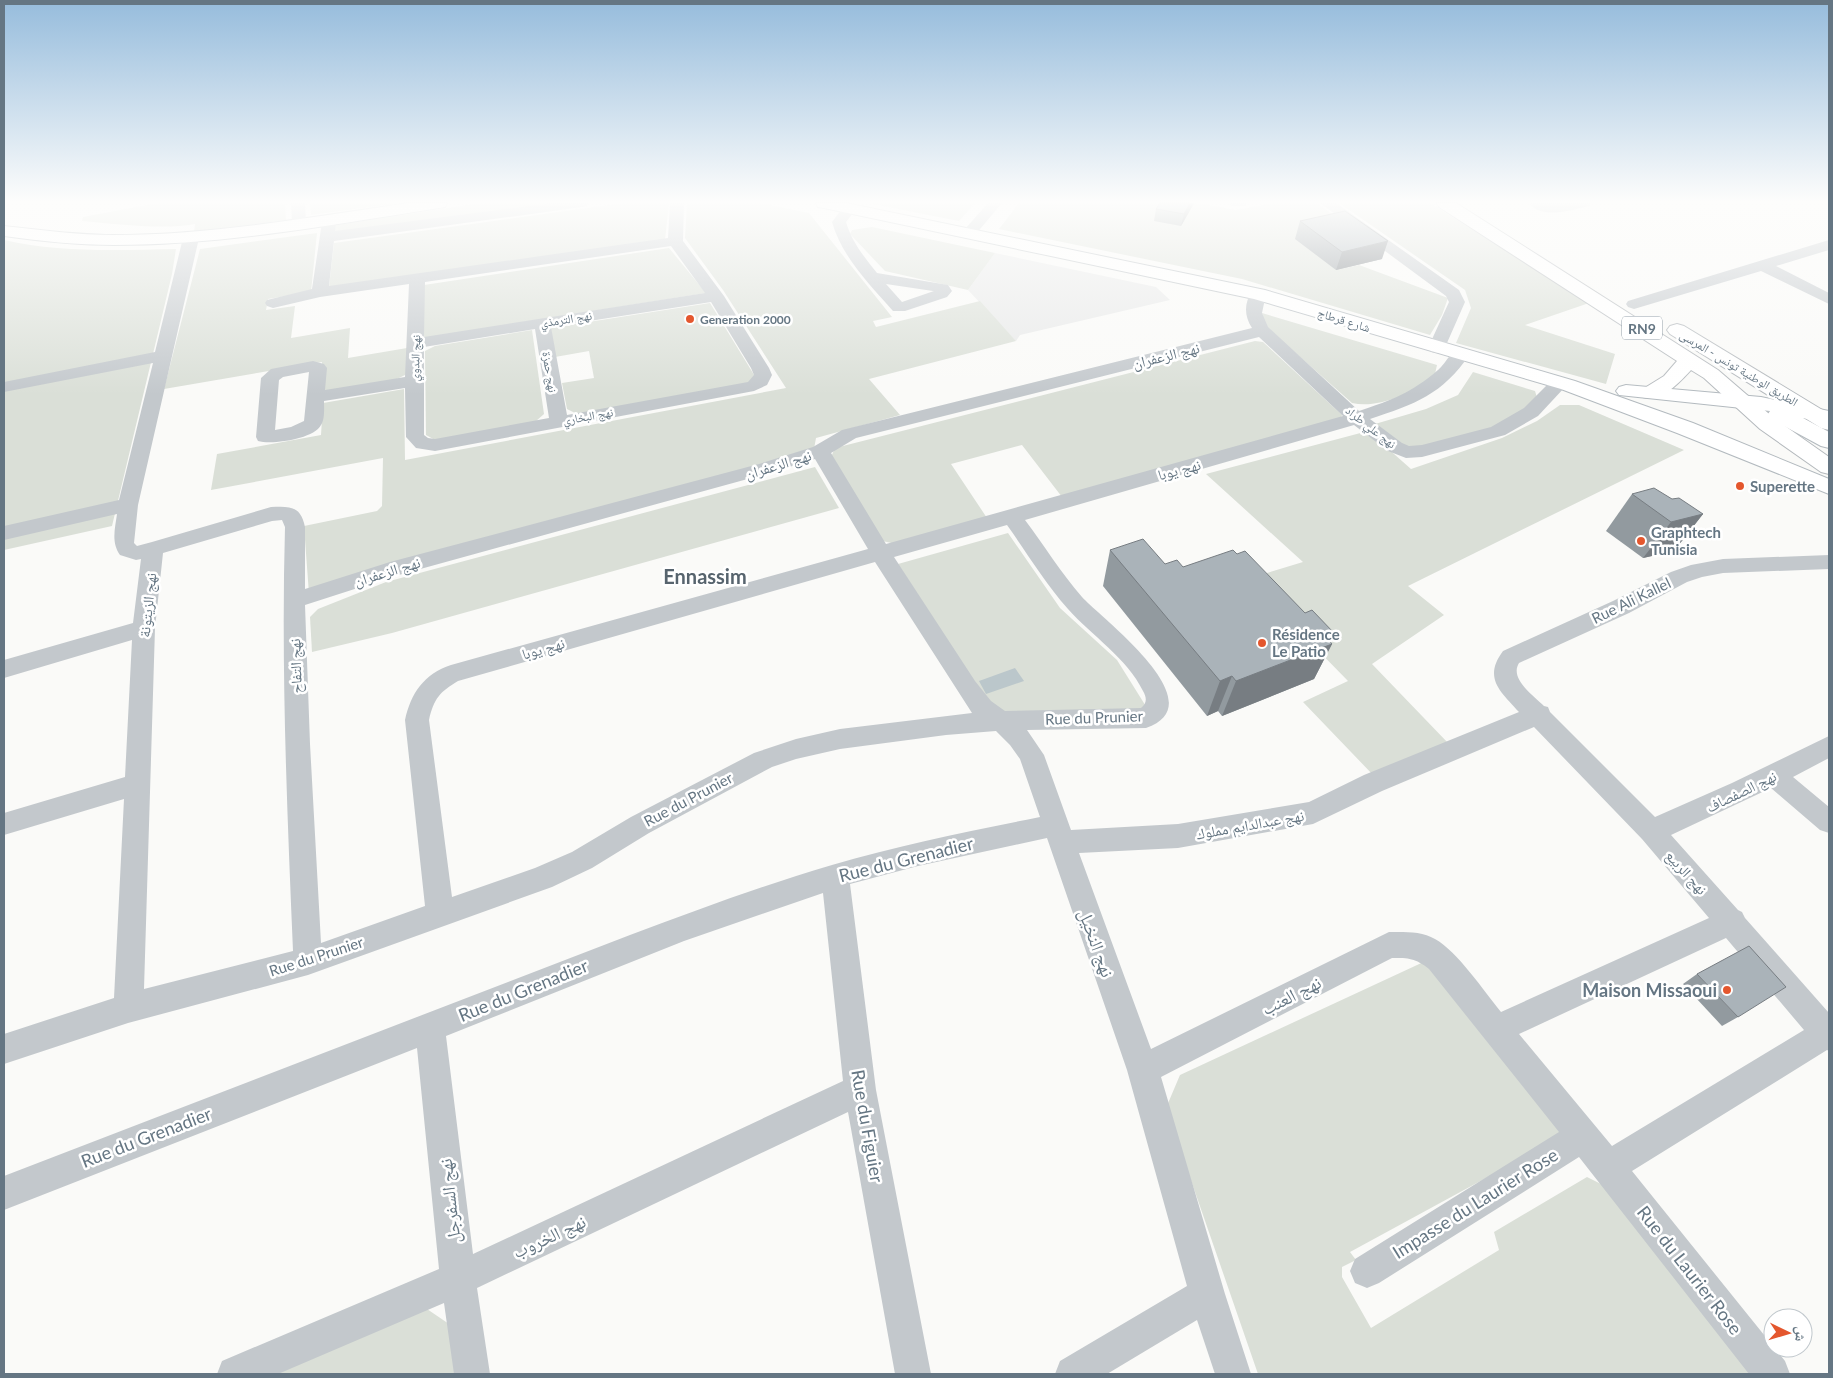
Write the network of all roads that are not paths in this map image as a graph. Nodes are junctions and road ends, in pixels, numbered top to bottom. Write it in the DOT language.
graph roads {
  1 [pos="184,267"];
  2 [pos="323,267"];
  3 [pos="501,267"];
  4 [pos="695,267"];
  5 [pos="867,267"];
  6 [pos="1134,267"];
  7 [pos="1417,267"];
  8 [pos="1546,267"];
  9 [pos="1575,267"];
  10 [pos="1754,267"];
  11 [pos="1767,267"];
  12 [pos="874,277"];
  13 [pos="417,280"];
  14 [pos="320,292"];
  15 [pos="1258,294"];
  16 [pos="716,296"];
  17 [pos="1829,299"];
  18 [pos="273,303"];
  19 [pos="1634,304"];
  20 [pos="542,323"];
  21 [pos="1262,331"];
  22 [pos="416,343"];
  23 [pos="1438,348"];
  24 [pos="1461,354"];
  25 [pos="162,356"];
  26 [pos="1689,359"];
  27 [pos="1711,374"];
  28 [pos="414,381"];
  29 [pos="1563,384"];
  30 [pos="4,387"];
  31 [pos="1650,393"];
  32 [pos="1679,395"];
  33 [pos="316,397"];
  34 [pos="1739,401"];
  35 [pos="1761,404"];
  36 [pos="1823,411"];
  37 [pos="1355,417"];
  38 [pos="559,421"];
  39 [pos="1829,423"];
  40 [pos="1685,428"];
  41 [pos="415,437"];
  42 [pos="1829,441"];
  43 [pos="820,451"];
  44 [pos="1829,467"];
  45 [pos="1829,487"];
  46 [pos="128,505"];
  47 [pos="1012,517"];
  48 [pos="4,533"];
  49 [pos="153,549"];
  50 [pos="881,554"];
  51 [pos="1829,562"];
  52 [pos="293,601"];
  53 [pos="144,628"];
  54 [pos="4,669"];
  55 [pos="1539,714"];
  56 [pos="1001,720"];
  57 [pos="1829,746"];
  58 [pos="1774,776"];
  59 [pos="137,784"];
  60 [pos="1829,822"];
  61 [pos="4,824"];
  62 [pos="1651,831"];
  63 [pos="1058,833"];
  64 [pos="835,876"];
  65 [pos="440,914"];
  66 [pos="1732,922"];
  67 [pos="1439,959"];
  68 [pos="308,961"];
  69 [pos="128,1008"];
  70 [pos="430,1028"];
  71 [pos="1498,1030"];
  72 [pos="1828,1035"];
  73 [pos="4,1049"];
  74 [pos="1144,1070"];
  75 [pos="860,1090"];
  76 [pos="1582,1136"];
  77 [pos="1608,1167"];
  78 [pos="4,1193"];
  79 [pos="1367,1271"];
  80 [pos="458,1279"];
  81 [pos="1207,1294"];
  82 [pos="235,1374"];
  83 [pos="472,1374"];
  84 [pos="913,1374"];
  85 [pos="1073,1374"];
  86 [pos="1233,1374"];
  87 [pos="1772,1374"];
  1 -- 25 [label="street, نهج الزيتونة"];
  2 -- 14 [label="street"];
  3 -- 13 [label="street"];
  4 -- 16 [label="street"];
  5 -- 12 [label="street"];
  6 -- 15 [label="main road, شارع قرطاج"];
  7 -- 23 [label="street"];
  8 -- 26 [label="main road, الطريق الوطنية تونس - المرسى / RN9"];
  9 -- 19 [label="main road, الطريق الوطنية تونس - المرسى / RN9"];
  10 -- 19 [label="street"];
  11 -- 17 [label="street"];
  13 -- 14 [label="street"];
  13 -- 22 [label="street, نهج البدوي"];
  14 -- 18 [label="street"];
  15 -- 21 [label="street, نهج علي طراد"];
  15 -- 23 [label="main road, شارع قرطاج"];
  16 -- 20 [label="street, نهج الترمذي"];
  16 -- 38 [label="street, نهج البخاري"];
  19 -- 36 [label="main road, الطريق الوطنية تونس - المرسى / RN9"];
  20 -- 22 [label="street, نهج الترمذي"];
  20 -- 38 [label="street, نهج حمزة"];
  21 -- 37 [label="street, نهج علي طراد"];
  21 -- 43 [label="street, نهج الزعفران"];
  22 -- 28 [label="street, نهج البدوي"];
  23 -- 24 [label="main road, شارع قرطاج"];
  24 -- 29 [label="main road, شارع قرطاج"];
  24 -- 37 [label="street, نهج يوبا"];
  25 -- 30 [label="street"];
  25 -- 46 [label="street, نهج الزيتونة"];
  26 -- 27 [label="main road, الطريق الوطنية تونس - المرسى / RN9"];
  26 -- 31 [label="main road"];
  27 -- 34 [label="main road, الطريق الوطنية تونس - المرسى / RN9"];
  27 -- 35 [label="main road"];
  28 -- 33 [label="street"];
  28 -- 41 [label="street, نهج البدوي"];
  29 -- 31 [label="main road"];
  29 -- 37 [label="street, نهج علي طراد"];
  29 -- 40 [label="main road"];
  31 -- 32 [label="main road"];
  32 -- 34 [label="main road"];
  32 -- 40 [label="main road"];
  34 -- 35 [label="main road"];
  34 -- 44 [label="main road, الطريق الوطنية تونس - المرسى / RN9"];
  35 -- 36 [label="main road"];
  35 -- 42 [label="main road"];
  36 -- 39 [label="main road, الطريق الوطنية تونس - المرسى"];
  37 -- 47 [label="street, نهج يوبا"];
  38 -- 41 [label="street, نهج البخاري"];
  40 -- 45 [label="main road"];
  43 -- 50 [label="street"];
  43 -- 52 [label="street, نهج الزعفران"];
  46 -- 48 [label="street"];
  46 -- 49 [label="street, نهج الزيتونة"];
  47 -- 50 [label="street, نهج يوبا"];
  47 -- 56 [label="street, Rue du Prunier"];
  49 -- 52 [label="street, نهج التفاح"];
  49 -- 53 [label="street, نهج الزيتونة"];
  50 -- 56 [label="street, نهج النخيل"];
  50 -- 65 [label="street, نهج يوبا"];
  51 -- 55 [label="street, Rue Ali Kallel"];
  52 -- 68 [label="street, نهج التفاح"];
  53 -- 54 [label="street"];
  53 -- 59 [label="street, نهج الزيتونة"];
  55 -- 62 [label="street, نهج الربيع"];
  55 -- 63 [label="street, نهج عبدالدايم مملوك"];
  56 -- 63 [label="street, نهج النخيل"];
  56 -- 65 [label="street, Rue du Prunier"];
  57 -- 58 [label="street, نهج الصفصاف"];
  58 -- 60 [label="street"];
  58 -- 62 [label="street, نهج الصفصاف"];
  59 -- 61 [label="street"];
  59 -- 69 [label="street, نهج الزيتونة"];
  62 -- 66 [label="street, نهج الربيع"];
  63 -- 64 [label="street, Rue du Grenadier"];
  63 -- 74 [label="street, نهج النخيل"];
  64 -- 70 [label="street, Rue du Grenadier"];
  64 -- 75 [label="street, Rue du Figuier"];
  65 -- 68 [label="street, Rue du Prunier"];
  66 -- 71 [label="street"];
  66 -- 72 [label="street, نهج الربيع"];
  67 -- 71 [label="street, Rue du Laurier Rose"];
  67 -- 74 [label="street, نهج العنب"];
  68 -- 69 [label="street, Rue du Prunier"];
  69 -- 73 [label="street, Rue du Prunier"];
  70 -- 78 [label="street, Rue du Grenadier"];
  70 -- 80 [label="street, نهج السفرجل"];
  71 -- 76 [label="street, Rue du Laurier Rose"];
  72 -- 77 [label="street"];
  74 -- 81 [label="street, نهج النخيل"];
  75 -- 80 [label="street, نهج الخروب"];
  75 -- 84 [label="street, Rue du Figuier"];
  76 -- 77 [label="street, Rue du Laurier Rose"];
  76 -- 79 [label="street, Impasse du Laurier Rose"];
  77 -- 87 [label="street, Rue du Laurier Rose"];
  80 -- 82 [label="street, نهج الخروب"];
  80 -- 83 [label="street, نهج السفرجل"];
  81 -- 85 [label="street"];
  81 -- 86 [label="street, نهج النخيل"];
}
